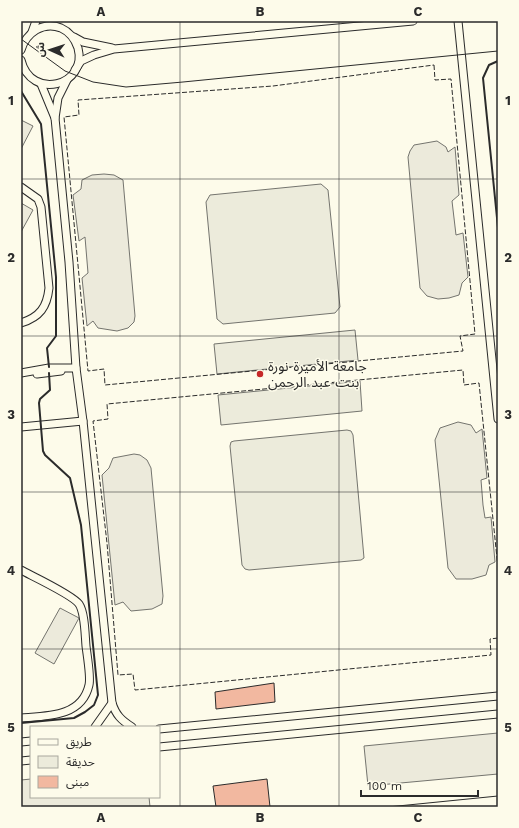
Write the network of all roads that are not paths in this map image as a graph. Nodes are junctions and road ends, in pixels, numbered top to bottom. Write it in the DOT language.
graph roads {
  1 [pos="36,21"];
  2 [pos="57,21"];
  3 [pos="412,21"];
  4 [pos="458,21"];
  5 [pos="66,30"];
  6 [pos="32,32"];
  7 [pos="72,36"];
  8 [pos="22,46"];
  9 [pos="114,49"];
  10 [pos="21,60"];
  11 [pos="76,70"];
  12 [pos="24,72"];
  13 [pos="66,80"];
  14 [pos="41,84"];
  15 [pos="54,118"];
  16 [pos="21,188"];
  17 [pos="21,323"];
  18 [pos="76,368"];
  19 [pos="21,374"];
  20 [pos="498,419"];
  21 [pos="83,421"];
  22 [pos="21,428"];
  23 [pos="21,570"];
  24 [pos="498,696"];
  25 [pos="112,703"];
  26 [pos="498,714"];
  27 [pos="21,718"];
  28 [pos="96,726"];
  29 [pos="130,726"];
  30 [pos="160,729"];
  31 [pos="160,747"];
  1 -- 6 [label="street"];
  2 -- 5 [label="street"];
  3 -- 9 [label="street"];
  4 -- 20 [label="street"];
  5 -- 6 [label="street"];
  5 -- 7 [label="street"];
  6 -- 8 [label="street"];
  7 -- 9 [label="street"];
  7 -- 11 [label="street"];
  9 -- 11 [label="street"];
  10 -- 12 [label="street"];
  11 -- 13 [label="street"];
  12 -- 14 [label="street"];
  13 -- 14 [label="street"];
  13 -- 15 [label="street"];
  14 -- 15 [label="street"];
  15 -- 18 [label="street"];
  16 -- 17 [label="street"];
  18 -- 19 [label="street"];
  18 -- 21 [label="street"];
  21 -- 22 [label="street"];
  21 -- 25 [label="street"];
  23 -- 27 [label="street"];
  24 -- 30 [label="street"];
  25 -- 28 [label="street"];
  25 -- 29 [label="street"];
  26 -- 31 [label="street"];
}
